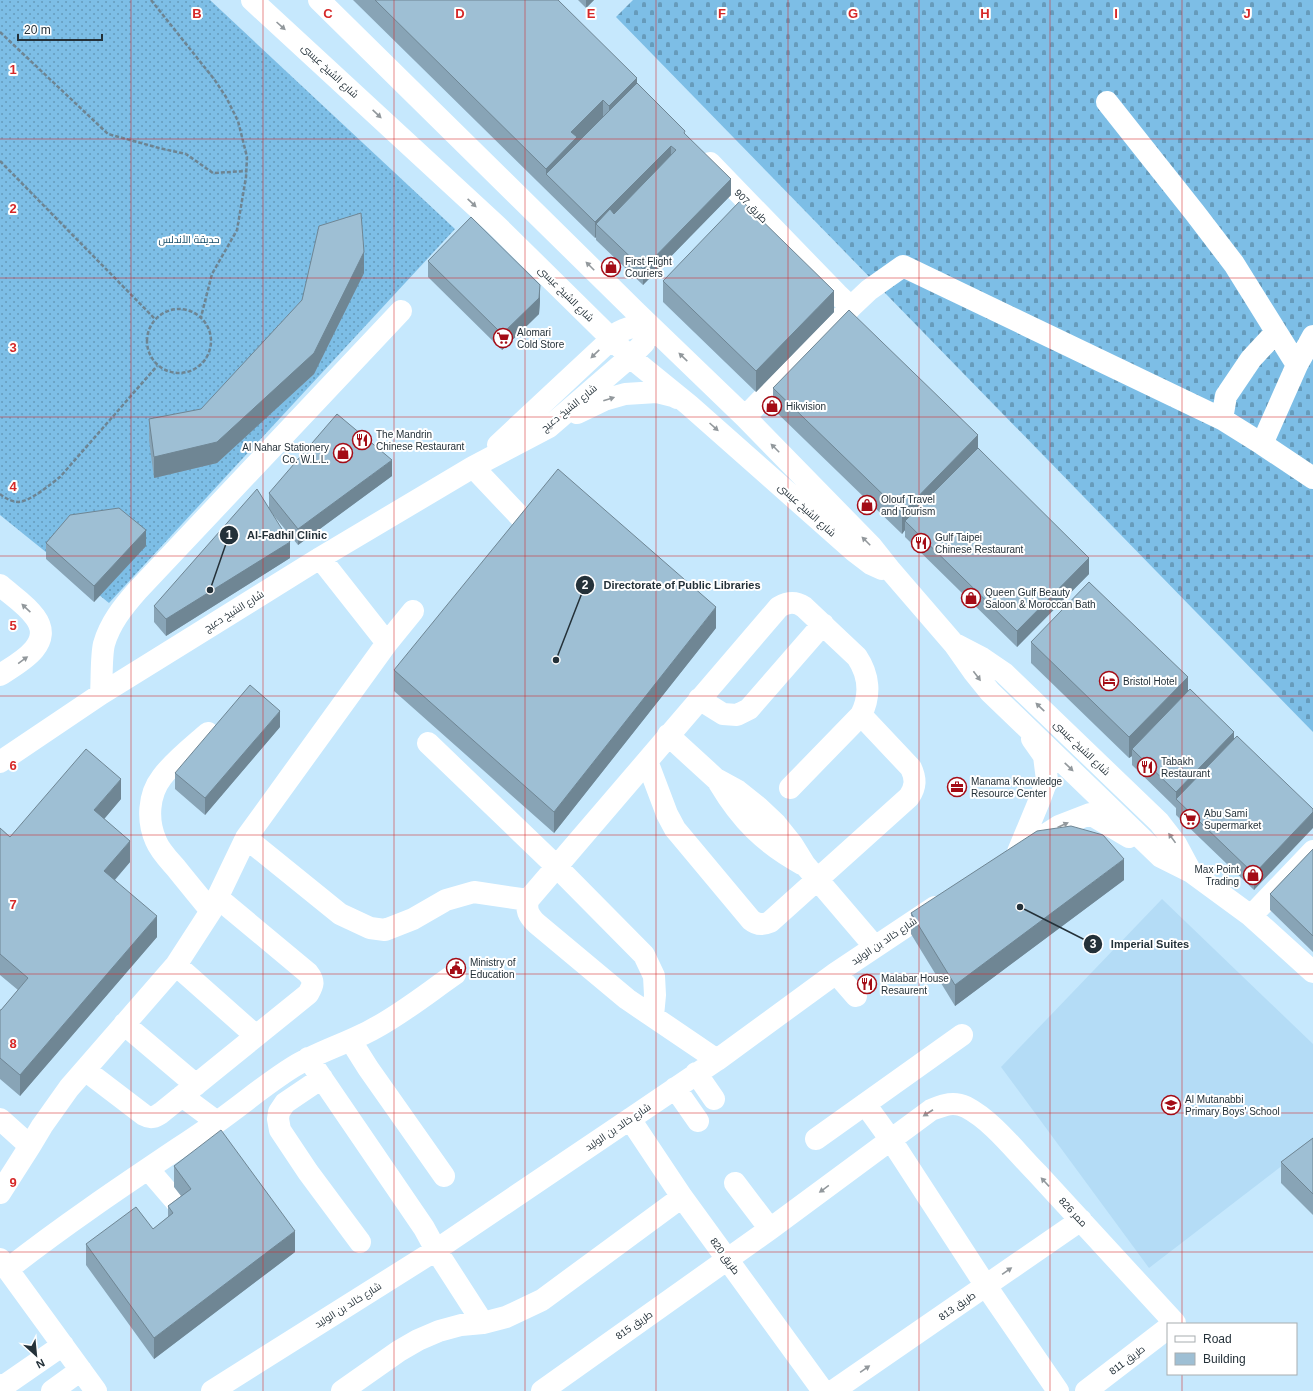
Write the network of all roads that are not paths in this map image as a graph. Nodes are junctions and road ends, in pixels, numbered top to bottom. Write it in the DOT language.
graph roads {
  1 [pos="252,0"];
  2 [pos="319,0"];
  3 [pos="1107,102"];
  4 [pos="694,147"];
  5 [pos="857,302"];
  6 [pos="401,311"];
  7 [pos="640,320"];
  8 [pos="1276,332"];
  9 [pos="1313,336"];
  10 [pos="611,339"];
  11 [pos="630,357"];
  12 [pos="1297,365"];
  13 [pos="689,405"];
  14 [pos="744,417"];
  15 [pos="1222,419"];
  16 [pos="549,427"];
  17 [pos="1262,444"];
  18 [pos="473,467"];
  19 [pos="1313,478"];
  20 [pos="526,523"];
  21 [pos="320,558"];
  22 [pos="891,571"];
  23 [pos="0,585"];
  24 [pos="413,611"];
  25 [pos="823,624"];
  26 [pos="387,643"];
  27 [pos="954,644"];
  28 [pos="0,675"];
  29 [pos="101,694"];
  30 [pos="699,700"];
  31 [pos="861,715"];
  32 [pos="1017,718"];
  33 [pos="208,733"];
  34 [pos="668,736"];
  35 [pos="428,743"];
  36 [pos="647,761"];
  37 [pos="0,762"];
  38 [pos="790,788"];
  39 [pos="246,838"];
  40 [pos="1313,851"];
  41 [pos="1161,856"];
  42 [pos="556,866"];
  43 [pos="812,872"];
  44 [pos="1191,872"];
  45 [pos="953,895"];
  46 [pos="528,900"];
  47 [pos="214,904"];
  48 [pos="1251,916"];
  49 [pos="875,947"];
  50 [pos="176,965"];
  51 [pos="1313,972"];
  52 [pos="836,973"];
  53 [pos="455,974"];
  54 [pos="856,996"];
  55 [pos="653,1016"];
  56 [pos="124,1024"];
  57 [pos="962,1035"];
  58 [pos="256,1036"];
  59 [pos="351,1041"];
  60 [pos="308,1058"];
  61 [pos="717,1060"];
  62 [pos="85,1070"];
  63 [pos="696,1073"];
  64 [pos="322,1078"];
  65 [pos="675,1088"];
  66 [pos="189,1090"];
  67 [pos="714,1099"];
  68 [pos="865,1104"];
  69 [pos="0,1119"];
  70 [pos="630,1120"];
  71 [pos="698,1121"];
  72 [pos="217,1122"];
  73 [pos="816,1138"];
  74 [pos="890,1140"];
  75 [pos="30,1146"];
  76 [pos="148,1169"];
  77 [pos="444,1176"];
  78 [pos="736,1183"];
  79 [pos="0,1193"];
  80 [pos="682,1197"];
  81 [pos="179,1205"];
  82 [pos="1081,1220"];
  83 [pos="770,1229"];
  84 [pos="360,1242"];
  85 [pos="436,1250"];
  86 [pos="727,1260"];
  87 [pos="4,1264"];
  88 [pos="986,1286"];
  89 [pos="483,1323"];
  90 [pos="1170,1323"];
  91 [pos="1167,1329"];
  92 [pos="63,1345"];
  93 [pos="81,1370"];
  94 [pos="0,1386"];
  95 [pos="52,1391"];
  96 [pos="96,1391"];
  97 [pos="212,1391"];
  98 [pos="342,1391"];
  99 [pos="542,1391"];
  100 [pos="823,1391"];
  101 [pos="833,1391"];
  102 [pos="1058,1391"];
  103 [pos="1086,1391"];
  1 -- 10 [label="street, شارع الشيخ عيسى, one-way"];
  7 -- 2 [label="street, شارع الشيخ عيسى, one-way"];
  3 -- 8 [label="street"];
  4 -- 5 [label="street, طريق 907"];
  5 -- 14 [label="street"];
  5 -- 15 [label="street"];
  6 -- 29 [label="street"];
  7 -- 10 [label="street, شارع الشيخ دعيج"];
  7 -- 11 [label="street, شارع الشيخ دعيج"];
  14 -- 7 [label="street, شارع الشيخ عيسى, one-way"];
  8 -- 12 [label="street"];
  8 -- 15 [label="street"];
  9 -- 12 [label="street"];
  10 -- 11 [label="street, شارع الشيخ عيسى"];
  10 -- 18 [label="street, شارع الشيخ دعيج, one-way"];
  11 -- 13 [label="street, شارع الشيخ عيسى"];
  11 -- 16 [label="street, شارع الشيخ دعيج"];
  12 -- 17 [label="street"];
  16 -- 13 [label="street, one-way"];
  13 -- 22 [label="street, شارع الشيخ عيسى, one-way"];
  22 -- 14 [label="street, شارع الشيخ عيسى, one-way"];
  15 -- 17 [label="street"];
  16 -- 18 [label="street, شارع الشيخ دعيج"];
  17 -- 19 [label="street"];
  18 -- 20 [label="street"];
  18 -- 21 [label="street, شارع الشيخ دعيج"];
  21 -- 26 [label="street"];
  21 -- 29 [label="street, شارع الشيخ دعيج"];
  22 -- 27 [label="street, شارع الشيخ عيسى"];
  28 -- 23 [label="street, one-way"];
  24 -- 26 [label="street"];
  25 -- 30 [label="street"];
  25 -- 30 [label="street"];
  25 -- 31 [label="street"];
  26 -- 39 [label="street"];
  27 -- 32 [label="street, شارع الشيخ عيسى, one-way"];
  44 -- 27 [label="street, شارع الشيخ عيسى, one-way"];
  29 -- 37 [label="street, شارع الشيخ دعيج"];
  30 -- 34 [label="street"];
  31 -- 38 [label="street"];
  31 -- 43 [label="street"];
  32 -- 41 [label="street, شارع الشيخ عيسى, one-way"];
  32 -- 41 [label="street, one-way"];
  33 -- 47 [label="street"];
  34 -- 36 [label="street"];
  34 -- 43 [label="street"];
  35 -- 42 [label="street"];
  36 -- 42 [label="street"];
  36 -- 43 [label="street"];
  39 -- 46 [label="street"];
  39 -- 47 [label="street"];
  40 -- 48 [label="street"];
  41 -- 44 [label="street, شارع الشيخ عيسى"];
  42 -- 46 [label="street"];
  42 -- 55 [label="street"];
  43 -- 49 [label="street"];
  44 -- 48 [label="street, شارع الشيخ عيسى"];
  45 -- 49 [label="street, شارع خالد بن الوليد"];
  46 -- 55 [label="street"];
  47 -- 50 [label="street"];
  47 -- 58 [label="street"];
  48 -- 51 [label="street, شارع الشيخ عيسى"];
  49 -- 52 [label="street, شارع خالد بن الوليد"];
  50 -- 56 [label="street"];
  50 -- 58 [label="street"];
  52 -- 54 [label="street"];
  52 -- 61 [label="street, شارع خالد بن الوليد"];
  53 -- 59 [label="street"];
  55 -- 61 [label="street"];
  56 -- 62 [label="street"];
  56 -- 66 [label="street"];
  57 -- 68 [label="street"];
  58 -- 66 [label="street"];
  59 -- 60 [label="street"];
  59 -- 77 [label="street"];
  60 -- 64 [label="street"];
  60 -- 72 [label="street"];
  61 -- 63 [label="street, شارع خالد بن الوليد"];
  62 -- 66 [label="street"];
  62 -- 75 [label="street"];
  63 -- 65 [label="street, شارع خالد بن الوليد"];
  63 -- 67 [label="street"];
  64 -- 84 [label="street"];
  64 -- 85 [label="street"];
  65 -- 70 [label="street, شارع خالد بن الوليد"];
  65 -- 71 [label="street"];
  66 -- 72 [label="street"];
  68 -- 73 [label="street"];
  68 -- 74 [label="street"];
  69 -- 75 [label="street"];
  70 -- 80 [label="street, طريق 820"];
  70 -- 85 [label="street, شارع خالد بن الوليد"];
  72 -- 76 [label="street"];
  82 -- 74 [label="street, ممر 826, one-way"];
  74 -- 83 [label="street, one-way"];
  74 -- 88 [label="street"];
  75 -- 79 [label="street"];
  76 -- 81 [label="street"];
  76 -- 87 [label="street"];
  78 -- 83 [label="street"];
  80 -- 86 [label="street, طريق 820"];
  80 -- 89 [label="street"];
  88 -- 82 [label="street, طريق 813, one-way"];
  82 -- 90 [label="street, ممر 826"];
  83 -- 86 [label="street"];
  85 -- 89 [label="street"];
  85 -- 97 [label="street, شارع خالد بن الوليد"];
  86 -- 99 [label="street, طريق 815"];
  86 -- 100 [label="street, طريق 820"];
  87 -- 92 [label="street"];
  101 -- 88 [label="street, طريق 813, one-way"];
  88 -- 102 [label="street"];
  89 -- 98 [label="street"];
  91 -- 103 [label="street, طريق 811"];
  92 -- 93 [label="street"];
  92 -- 94 [label="street"];
  93 -- 95 [label="street"];
  93 -- 96 [label="street"];
}
